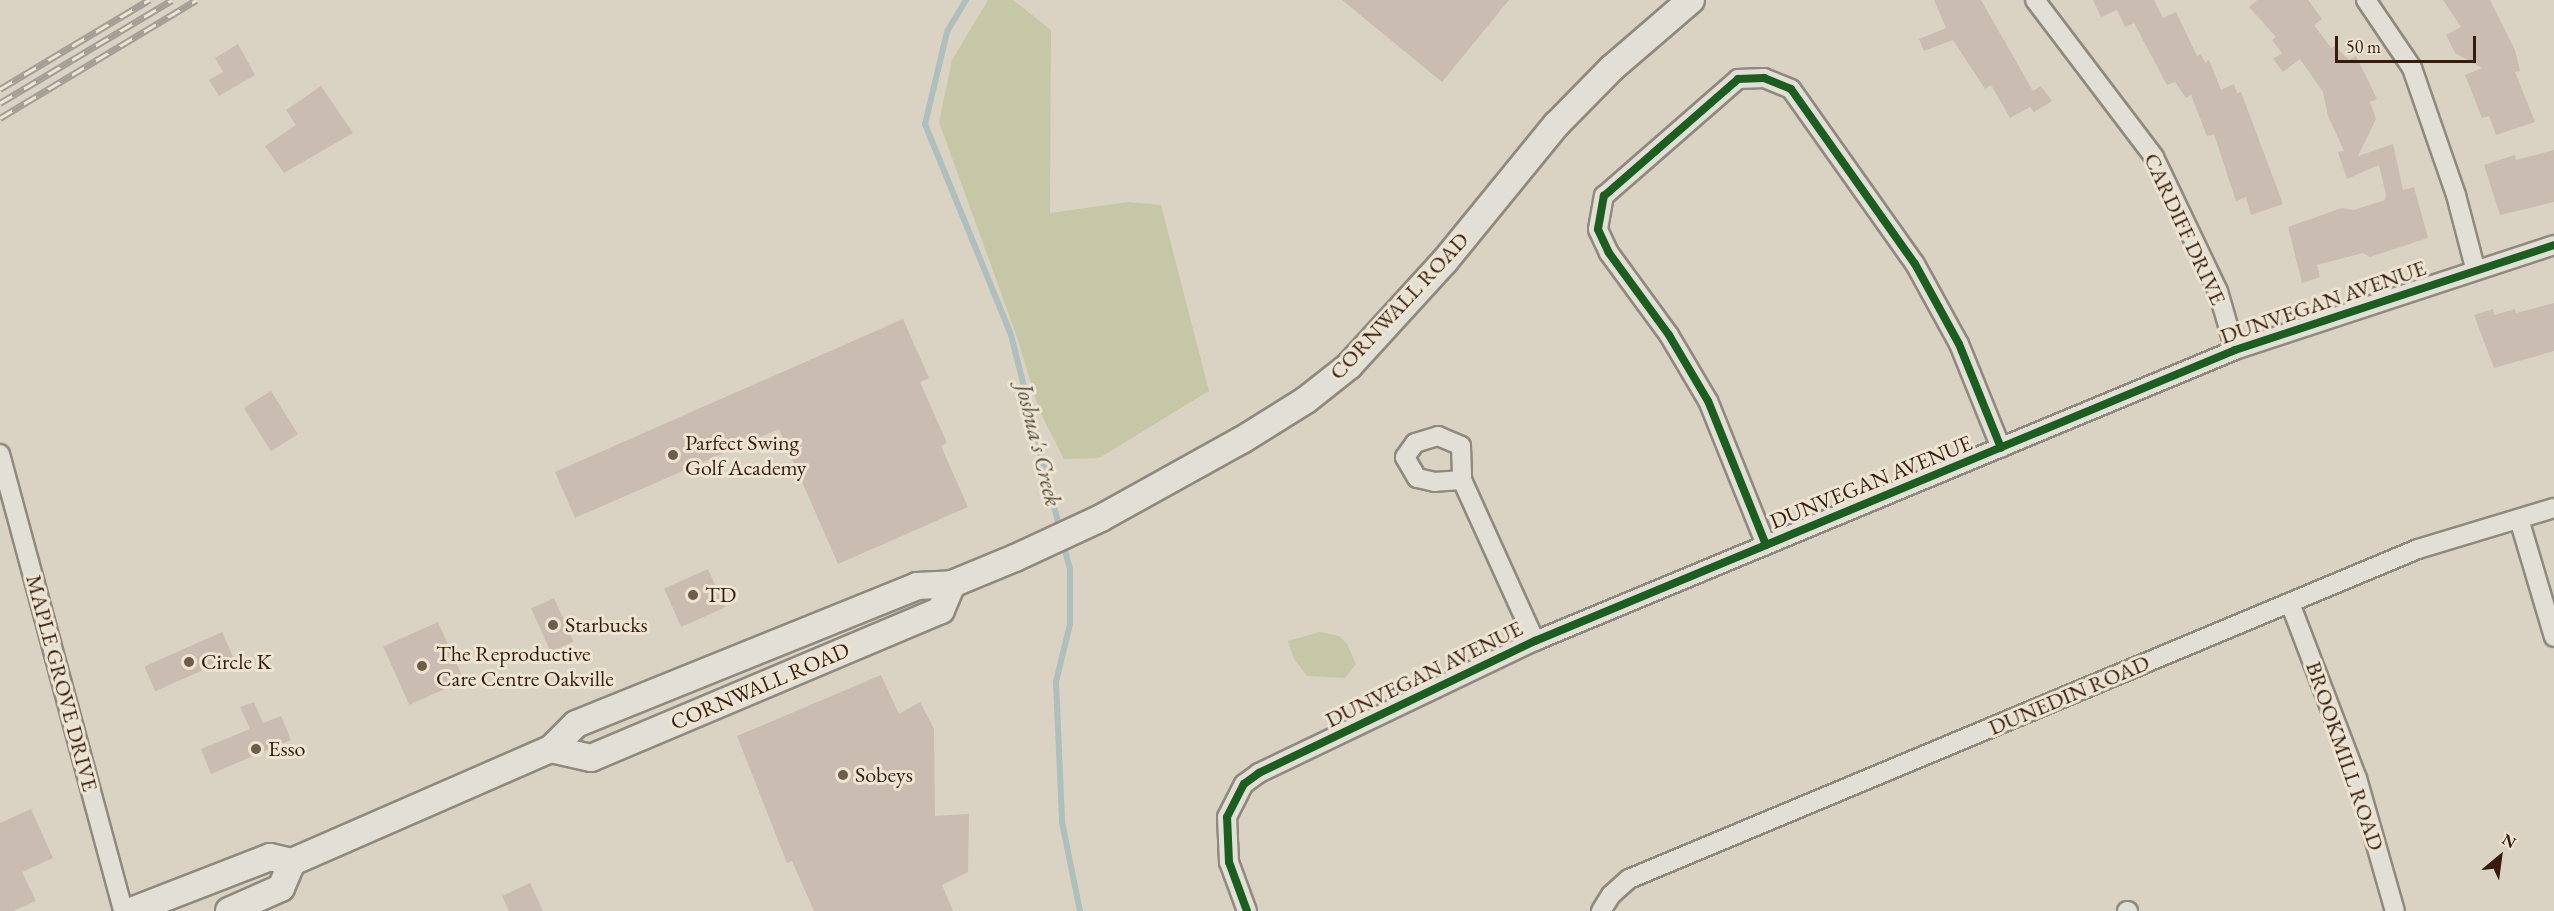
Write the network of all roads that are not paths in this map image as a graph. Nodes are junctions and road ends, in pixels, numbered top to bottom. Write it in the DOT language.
graph roads {
  1 [pos="1691,0"];
  2 [pos="2035,0"];
  3 [pos="2366,0"];
  4 [pos="2554,245"];
  5 [pos="2475,268"];
  6 [pos="2235,350"];
  7 [pos="2001,448"];
  8 [pos="0,454"];
  9 [pos="1462,480"];
  10 [pos="2554,508"];
  11 [pos="2519,519"];
  12 [pos="1766,545"];
  13 [pos="952,584"];
  14 [pos="2290,603"];
  15 [pos="2554,637"];
  16 [pos="1535,641"];
  17 [pos="551,749"];
  18 [pos="292,862"];
  19 [pos="123,911"];
  20 [pos="131,911"];
  21 [pos="229,911"];
  22 [pos="1247,911"];
  23 [pos="1601,911"];
  24 [pos="2395,911"];
  1 -- 13 [label="main road, CORNWALL ROAD"];
  2 -- 6 [label="street, CARDIFF DRIVE"];
  3 -- 5 [label="street"];
  4 -- 5 [label="street, DUNVEGAN AVENUE"];
  5 -- 6 [label="street, DUNVEGAN AVENUE"];
  6 -- 7 [label="street, DUNVEGAN AVENUE"];
  7 -- 12 [label="street, DUNVEGAN AVENUE"];
  7 -- 12 [label="street"];
  8 -- 19 [label="street, MAPLE GROVE DRIVE"];
  9 -- 16 [label="street"];
  10 -- 11 [label="street, DUNEDIN ROAD"];
  11 -- 14 [label="street, DUNEDIN ROAD"];
  11 -- 15 [label="street"];
  12 -- 16 [label="street, DUNVEGAN AVENUE"];
  13 -- 17 [label="main road, CORNWALL ROAD"];
  13 -- 17 [label="main road, CORNWALL ROAD"];
  14 -- 23 [label="street, DUNEDIN ROAD"];
  14 -- 24 [label="street, BROOKMILL ROAD"];
  16 -- 22 [label="street, DUNVEGAN AVENUE"];
  17 -- 18 [label="main road, CORNWALL ROAD"];
  18 -- 20 [label="main road, CORNWALL ROAD"];
  18 -- 21 [label="main road"];
}
